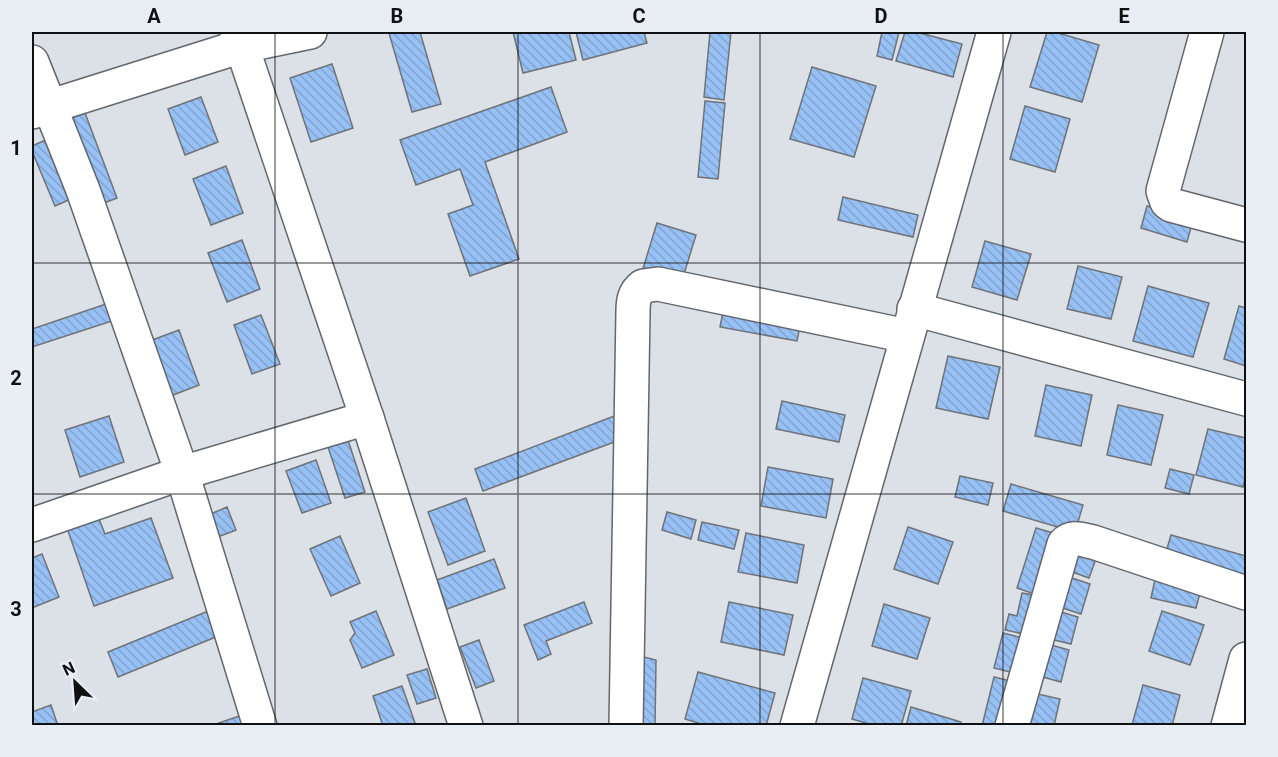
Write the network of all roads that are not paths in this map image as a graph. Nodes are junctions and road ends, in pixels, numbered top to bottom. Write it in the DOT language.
graph roads {
  1 [pos="310,32"];
  2 [pos="994,32"];
  3 [pos="1207,32"];
  4 [pos="239,39"];
  5 [pos="32,62"];
  6 [pos="41,108"];
  7 [pos="1246,225"];
  8 [pos="911,322"];
  9 [pos="1246,399"];
  10 [pos="367,418"];
  11 [pos="182,473"];
  12 [pos="32,525"];
  13 [pos="1246,593"];
  14 [pos="1246,659"];
  15 [pos="260,726"];
  16 [pos="466,726"];
  17 [pos="626,726"];
  18 [pos="797,726"];
  19 [pos="1012,726"];
  20 [pos="1228,726"];
  1 -- 4 [label="street"];
  2 -- 8 [label="street"];
  3 -- 7 [label="street"];
  4 -- 6 [label="street"];
  4 -- 10 [label="street"];
  5 -- 6 [label="street"];
  6 -- 11 [label="street"];
  8 -- 9 [label="street"];
  8 -- 17 [label="street"];
  8 -- 18 [label="street"];
  10 -- 11 [label="street"];
  10 -- 16 [label="street"];
  11 -- 12 [label="street"];
  11 -- 15 [label="street"];
  13 -- 19 [label="street"];
  14 -- 20 [label="street"];
}
